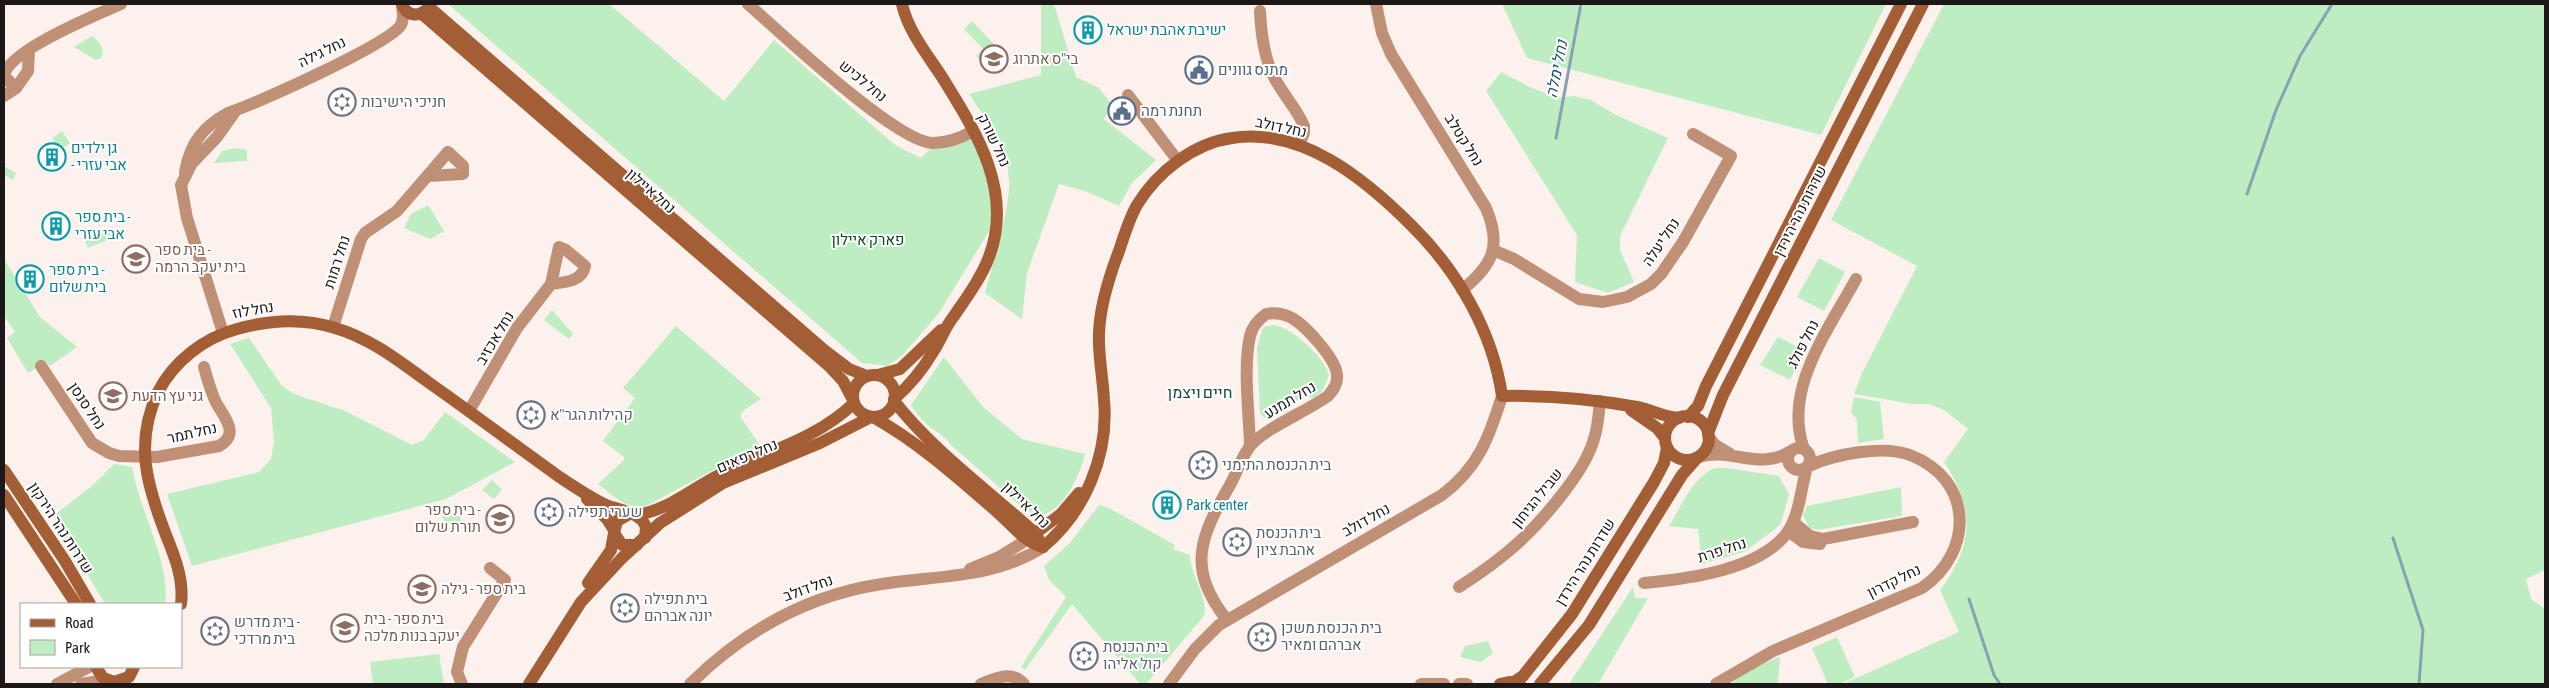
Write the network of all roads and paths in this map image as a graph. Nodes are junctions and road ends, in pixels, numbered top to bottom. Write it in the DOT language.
graph roads {
  1 [pos="121,4"];
  2 [pos="748,4"];
  3 [pos="902,4"];
  4 [pos="1376,4"];
  5 [pos="1901,4"];
  6 [pos="1923,4"];
  7 [pos="402,5"];
  8 [pos="427,8"];
  9 [pos="1260,11"];
  10 [pos="29,50"];
  11 [pos="16,88"];
  12 [pos="1128,95"];
  13 [pos="4,96"];
  14 [pos="973,131"];
  15 [pos="1693,134"];
  16 [pos="1299,145"];
  17 [pos="1178,161"];
  18 [pos="428,176"];
  19 [pos="1494,250"];
  20 [pos="1856,279"];
  21 [pos="552,284"];
  22 [pos="1462,290"];
  23 [pos="948,323"];
  24 [pos="333,327"];
  25 [pos="223,333"];
  26 [pos="41,366"];
  27 [pos="204,367"];
  28 [pos="872,375"];
  29 [pos="1502,396"];
  30 [pos="894,400"];
  31 [pos="853,401"];
  32 [pos="1600,401"];
  33 [pos="1625,406"];
  34 [pos="469,410"];
  35 [pos="872,417"];
  36 [pos="1683,417"];
  37 [pos="1249,419"];
  38 [pos="1271,430"];
  39 [pos="1708,435"];
  40 [pos="1666,443"];
  41 [pos="1250,445"];
  42 [pos="1798,450"];
  43 [pos="144,456"];
  44 [pos="1836,456"];
  45 [pos="1698,457"];
  46 [pos="1742,458"];
  47 [pos="1770,460"];
  48 [pos="1800,467"];
  49 [pos="4,470"];
  50 [pos="1091,477"];
  51 [pos="579,490"];
  52 [pos="4,495"];
  53 [pos="632,515"];
  54 [pos="1913,522"];
  55 [pos="1790,527"];
  56 [pos="614,532"];
  57 [pos="1030,537"];
  58 [pos="641,541"];
  59 [pos="1043,547"];
  60 [pos="490,568"];
  61 [pos="959,574"];
  62 [pos="1644,583"];
  63 [pos="1459,587"];
  64 [pos="75,603"];
  65 [pos="89,603"];
  66 [pos="181,603"];
  67 [pos="1227,620"];
  68 [pos="87,668"];
  69 [pos="96,668"];
  70 [pos="134,672"];
  71 [pos="110,682"];
  72 [pos="57,684"];
  73 [pos="81,684"];
  74 [pos="462,684"];
  75 [pos="520,684"];
  76 [pos="529,684"];
  77 [pos="690,684"];
  78 [pos="981,684"];
  79 [pos="1024,684"];
  80 [pos="1169,684"];
  81 [pos="1421,684"];
  82 [pos="1444,684"];
  83 [pos="1459,684"];
  84 [pos="1467,684"];
  85 [pos="1507,684"];
  86 [pos="1540,684"];
  87 [pos="1716,684"];
  1 -- 10 [label="street"];
  2 -- 14 [label="street, נחל לכיש"];
  3 -- 14 [label="street, נחל שורק"];
  4 -- 19 [label="street, נחל קטלב"];
  5 -- 36 [label="street, שדרות נהר הירדן"];
  6 -- 39 [label="street, שדרות נהר הירדן"];
  7 -- 8 [label="street"];
  7 -- 25 [label="street, נחל גילה"];
  8 -- 28 [label="street, נחל איילון"];
  8 -- 31 [label="street, נחל איילון"];
  9 -- 16 [label="street"];
  10 -- 11 [label="street"];
  10 -- 11 [label="street"];
  11 -- 13 [label="street"];
  12 -- 17 [label="street"];
  14 -- 23 [label="street, נחל שורק"];
  15 -- 19 [label="street, נחל יעלה"];
  16 -- 17 [label="street, נחל דולב"];
  16 -- 22 [label="street, נחל דולב"];
  17 -- 50 [label="street, נחל דולב"];
  18 -- 24 [label="street, נחל רמות"];
  19 -- 22 [label="street"];
  20 -- 42 [label="street, נחל פולג"];
  21 -- 34 [label="street, נחל אכזיב"];
  22 -- 29 [label="street, נחל דולב"];
  23 -- 28 [label="street, נחל שורק"];
  23 -- 30 [label="street, נחל שורק"];
  24 -- 25 [label="street, נחל לוז"];
  24 -- 34 [label="street, נחל לוז"];
  25 -- 43 [label="street, נחל לוז"];
  26 -- 43 [label="street, נחל סנסן"];
  27 -- 43 [label="street, נחל תמר"];
  28 -- 30 [label="street"];
  28 -- 31 [label="street"];
  29 -- 32 [label="street"];
  29 -- 67 [label="street, נחל דולב"];
  30 -- 35 [label="street"];
  30 -- 57 [label="street, נחל איילון"];
  31 -- 35 [label="street"];
  31 -- 53 [label="street, נחל רפאים"];
  32 -- 33 [label="street"];
  32 -- 63 [label="street, שביל הגיחון"];
  33 -- 36 [label="street"];
  33 -- 40 [label="street"];
  34 -- 51 [label="street, נחל לוז"];
  35 -- 57 [label="street, נחל איילון"];
  35 -- 58 [label="street, נחל רפאים"];
  36 -- 39 [label="street"];
  36 -- 40 [label="street"];
  37 -- 38 [label="street"];
  37 -- 38 [label="street, נחל תמנע"];
  37 -- 41 [label="street, נחל תמנע"];
  38 -- 41 [label="street, נחל תמנע"];
  39 -- 45 [label="street"];
  39 -- 46 [label="street"];
  40 -- 45 [label="street"];
  40 -- 85 [label="street, שדרות נהר הירדן"];
  41 -- 67 [label="street, נחל תמנע"];
  42 -- 44 [label="street, נחל קדרון"];
  42 -- 47 [label="street"];
  42 -- 48 [label="street"];
  42 -- 48 [label="street"];
  43 -- 66 [label="street, נחל לוז"];
  44 -- 48 [label="street, נחל קדרון"];
  44 -- 87 [label="street, נחל קדרון"];
  45 -- 46 [label="street"];
  45 -- 86 [label="street"];
  46 -- 47 [label="street"];
  47 -- 48 [label="street"];
  48 -- 55 [label="street"];
  49 -- 65 [label="street, שדרות נהר הירקון"];
  50 -- 57 [label="street, נחל דולב"];
  50 -- 59 [label="street, נחל דולב"];
  51 -- 53 [label="street, נחל לוז"];
  51 -- 56 [label="street, נחל לוז"];
  52 -- 64 [label="street, שדרות נהר הירקון"];
  53 -- 56 [label="street"];
  53 -- 58 [label="street"];
  54 -- 55 [label="street"];
  55 -- 62 [label="street, נחל פרת"];
  56 -- 58 [label="street"];
  56 -- 75 [label="street"];
  57 -- 59 [label="street, נחל איילון"];
  57 -- 61 [label="street, נחל דולב"];
  58 -- 76 [label="street, נחל רפאים"];
  59 -- 61 [label="street, נחל דולב"];
  60 -- 74 [label="street"];
  61 -- 77 [label="street, נחל דולב"];
  67 -- 80 [label="street, נחל דולב"];
  68 -- 72 [label="street"];
  69 -- 71 [label="street"];
  70 -- 71 [label="street"];
  71 -- 73 [label="street"];
  78 -- 79 [label="street"];
  81 -- 82 [label="street"];
  83 -- 84 [label="street"];
}
